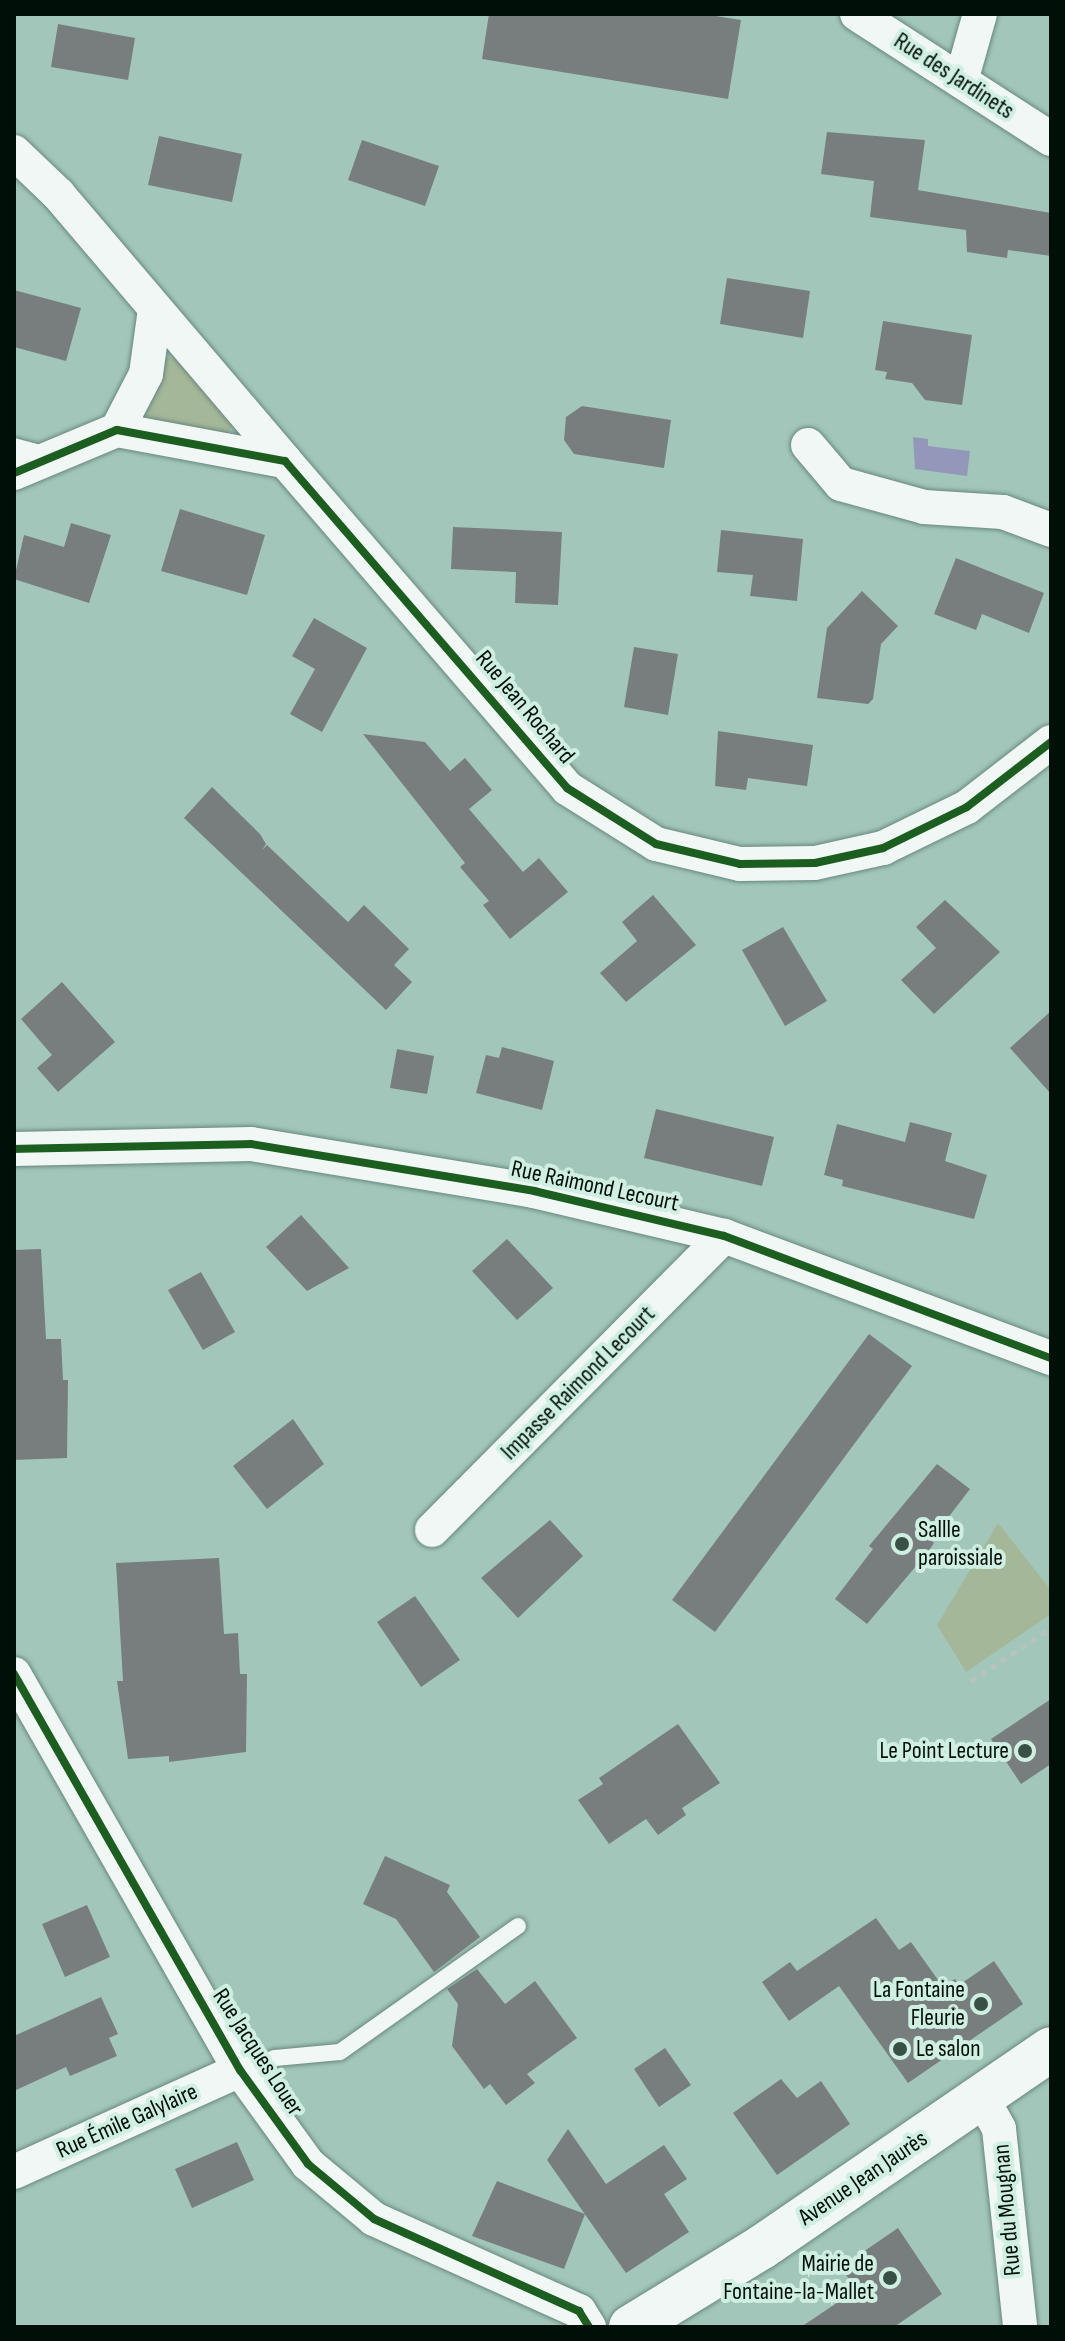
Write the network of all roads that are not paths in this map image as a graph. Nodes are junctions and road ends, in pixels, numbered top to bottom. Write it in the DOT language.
graph roads {
  1 [pos="857,14"];
  2 [pos="980,14"];
  3 [pos="961,81"];
  4 [pos="1051,139"];
  5 [pos="14,152"];
  6 [pos="155,309"];
  7 [pos="117,430"];
  8 [pos="808,445"];
  9 [pos="14,446"];
  10 [pos="51,456"];
  11 [pos="285,461"];
  12 [pos="14,473"];
  13 [pos="1051,530"];
  14 [pos="1050,746"];
  15 [pos="14,1149"];
  16 [pos="724,1236"];
  17 [pos="1051,1358"];
  18 [pos="432,1530"];
  19 [pos="14,1674"];
  20 [pos="518,1926"];
  21 [pos="1051,2049"];
  22 [pos="240,2070"];
  23 [pos="982,2098"];
  24 [pos="14,2172"];
  25 [pos="589,2327"];
  26 [pos="631,2327"];
  27 [pos="1020,2327"];
  1 -- 3 [label="street, Rue des Jardinets"];
  2 -- 3 [label="street"];
  3 -- 4 [label="street, Rue des Jardinets"];
  5 -- 6 [label="street, Rue Jean Rochard"];
  6 -- 7 [label="street"];
  6 -- 11 [label="street, Rue Jean Rochard"];
  7 -- 10 [label="street"];
  7 -- 11 [label="street"];
  8 -- 13 [label="street"];
  9 -- 10 [label="lane"];
  10 -- 12 [label="street"];
  11 -- 14 [label="street, Rue Jean Rochard"];
  15 -- 16 [label="street, Rue Raimond Lecourt"];
  16 -- 17 [label="street, Rue Raimond Lecourt"];
  16 -- 18 [label="street, Impasse Raimond Lecourt"];
  19 -- 22 [label="street, Rue Jacques Louer"];
  20 -- 22 [label="lane"];
  21 -- 23 [label="street, Avenue Jean Jaurès"];
  22 -- 24 [label="street, Rue Émile Galylaire"];
  22 -- 25 [label="street, Rue Jacques Louer"];
  23 -- 26 [label="street, Avenue Jean Jaurès"];
  23 -- 27 [label="street, Rue du Mougnan"];
}
